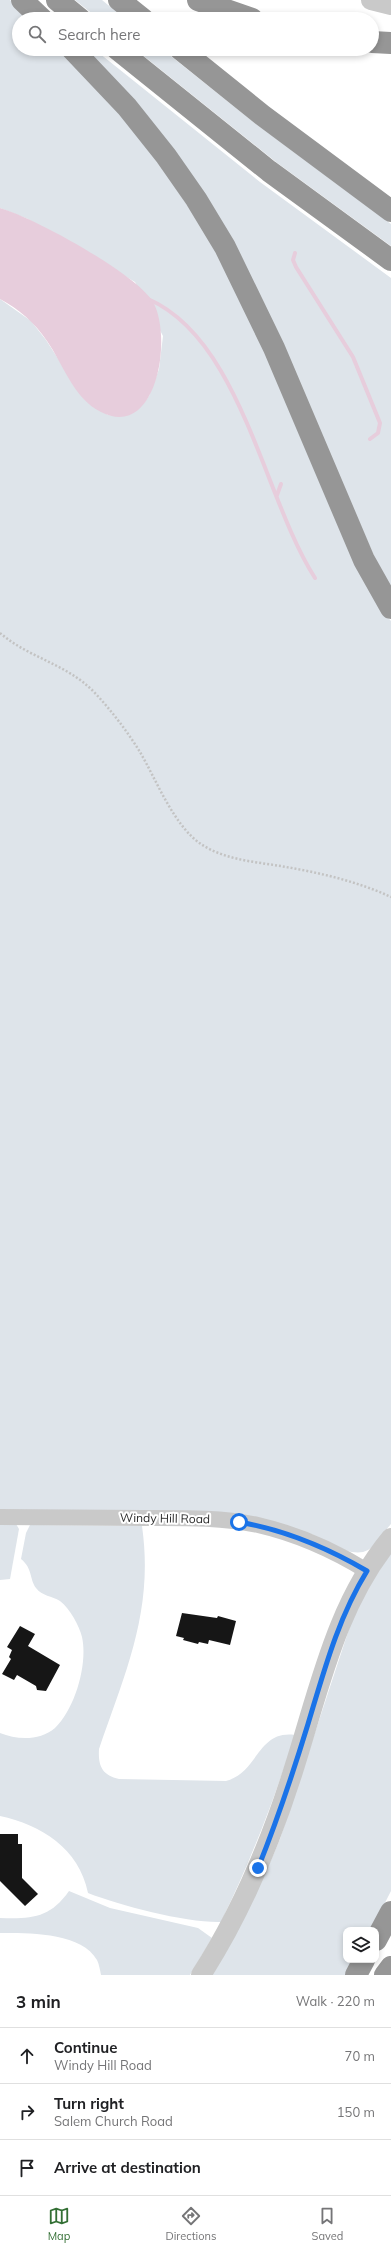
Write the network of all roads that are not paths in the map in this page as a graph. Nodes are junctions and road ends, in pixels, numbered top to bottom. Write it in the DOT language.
graph roads {
  1 [pos="22,0"];
  2 [pos="57,0"];
  3 [pos="120,0"];
  4 [pos="198,0"];
  5 [pos="371,0"];
  6 [pos="391,6"];
  7 [pos="35,12"];
  8 [pos="72,12"];
  9 [pos="135,12"];
  10 [pos="232,12"];
  11 [pos="379,42"];
  12 [pos="391,43"];
  13 [pos="79,56"];
  14 [pos="126,56"];
  15 [pos="189,56"];
  16 [pos="391,211"];
  17 [pos="391,260"];
  18 [pos="391,608"];
  19 [pos="0,1517"];
  20 [pos="391,1538"];
  21 [pos="367,1571"];
  22 [pos="391,1912"];
  23 [pos="379,1934"];
  24 [pos="362,1963"];
  25 [pos="391,1967"];
  26 [pos="201,1975"];
  27 [pos="356,1975"];
  28 [pos="385,1975"];
  1 -- 7 [label="highway"];
  2 -- 8 [label="highway"];
  3 -- 9 [label="highway"];
  4 -- 10 [label="highway"];
  5 -- 6 [label="street"];
  11 -- 12 [label="highway"];
  13 -- 18 [label="highway"];
  14 -- 17 [label="highway"];
  15 -- 16 [label="highway"];
  19 -- 21 [label="street, Windy Hill Road"];
  20 -- 21 [label="street"];
  21 -- 26 [label="street"];
  22 -- 23 [label="highway"];
  24 -- 27 [label="highway"];
  25 -- 28 [label="highway"];
}
